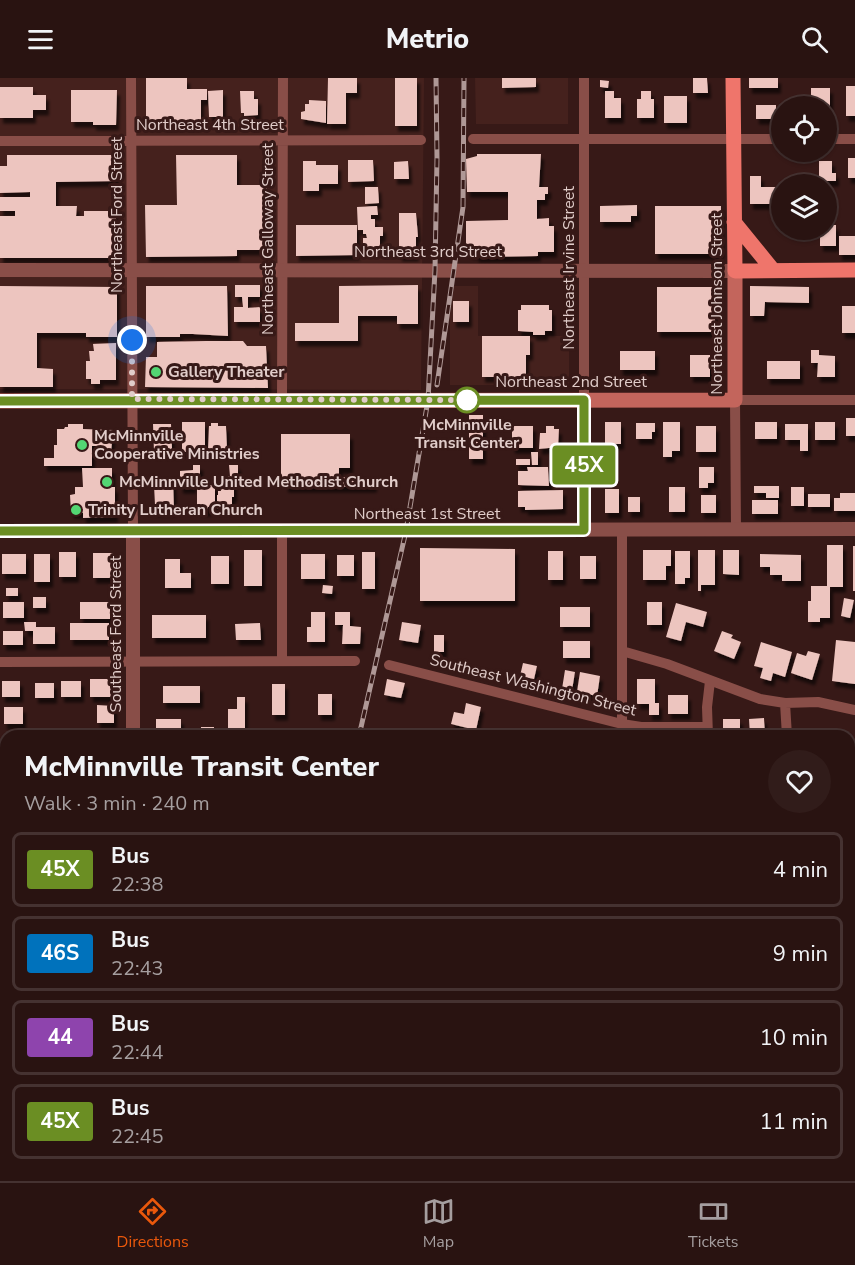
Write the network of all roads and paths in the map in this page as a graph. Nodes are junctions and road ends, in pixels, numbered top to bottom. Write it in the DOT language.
graph roads {
  1 [pos="131,78"];
  2 [pos="283,78"];
  3 [pos="584,78"];
  4 [pos="733,78"];
  5 [pos="584,138"];
  6 [pos="473,139"];
  7 [pos="733,139"];
  8 [pos="771,139"];
  9 [pos="837,139"];
  10 [pos="855,139"];
  11 [pos="132,140"];
  12 [pos="283,140"];
  13 [pos="421,140"];
  14 [pos="0,141"];
  15 [pos="734,222"];
  16 [pos="284,269"];
  17 [pos="0,270"];
  18 [pos="131,270"];
  19 [pos="584,270"];
  20 [pos="735,270"];
  21 [pos="773,270"];
  22 [pos="855,270"];
  23 [pos="132,399"];
  24 [pos="282,400"];
  25 [pos="584,400"];
  26 [pos="735,400"];
  27 [pos="855,400"];
  28 [pos="0,401"];
  29 [pos="855,529"];
  30 [pos="584,530"];
  31 [pos="622,530"];
  32 [pos="736,530"];
  33 [pos="0,531"];
  34 [pos="133,531"];
  35 [pos="282,531"];
  36 [pos="622,651"];
  37 [pos="282,661"];
  38 [pos="355,661"];
  39 [pos="0,662"];
  40 [pos="132,662"];
  41 [pos="389,665"];
  42 [pos="710,681"];
  43 [pos="785,703"];
  44 [pos="855,710"];
  45 [pos="622,724"];
  46 [pos="133,730"];
  47 [pos="626,730"];
  48 [pos="681,730"];
  49 [pos="707,730"];
  50 [pos="787,730"];
  1 -- 11 [label="street, Northeast Ford Street"];
  2 -- 12 [label="street, Northeast Galloway Street"];
  3 -- 5 [label="street, Northeast Irvine Street"];
  4 -- 7 [label="main road, Northeast Johnson Street"];
  5 -- 6 [label="street"];
  5 -- 7 [label="street"];
  5 -- 19 [label="street, Northeast Irvine Street"];
  7 -- 8 [label="street"];
  7 -- 15 [label="main road, Northeast Johnson Street"];
  9 -- 10 [label="street"];
  11 -- 12 [label="street, Northeast 4th Street"];
  11 -- 14 [label="street, Northeast 4th Street"];
  11 -- 18 [label="street, Northeast Ford Street"];
  12 -- 13 [label="street, Northeast 4th Street"];
  12 -- 16 [label="street, Northeast Galloway Street"];
  15 -- 20 [label="main road, Northeast Johnson Street"];
  15 -- 21 [label="main road"];
  16 -- 18 [label="street, Northeast 3rd Street"];
  16 -- 19 [label="street, Northeast 3rd Street"];
  16 -- 24 [label="street, Northeast Galloway Street"];
  17 -- 18 [label="street, Northeast 3rd Street"];
  18 -- 23 [label="street, Northeast Ford Street"];
  19 -- 20 [label="street, Northeast 3rd Street"];
  19 -- 25 [label="street, Northeast Irvine Street"];
  20 -- 21 [label="main road, Northeast 3rd Street"];
  20 -- 26 [label="main road, Northeast Johnson Street"];
  21 -- 22 [label="main road, Northeast 3rd Street"];
  23 -- 24 [label="main road, Northeast 2nd Street"];
  23 -- 28 [label="main road, Northeast 2nd Street"];
  23 -- 34 [label="street, Northeast Ford Street"];
  24 -- 25 [label="main road, Northeast 2nd Street"];
  25 -- 26 [label="main road, Northeast 2nd Street"];
  25 -- 30 [label="street, Northeast Irvine Street"];
  26 -- 27 [label="street, Northeast 2nd Street"];
  26 -- 32 [label="street, Northeast Johnson Street"];
  29 -- 32 [label="street, Northeast 1st Street"];
  30 -- 31 [label="street, Northeast 1st Street"];
  30 -- 35 [label="street, Northeast 1st Street"];
  31 -- 32 [label="street, Northeast 1st Street"];
  31 -- 36 [label="street"];
  33 -- 34 [label="street, Northeast 1st Street"];
  34 -- 35 [label="street, Northeast 1st Street"];
  34 -- 40 [label="street, Southeast Ford Street"];
  35 -- 37 [label="street"];
  36 -- 42 [label="street"];
  36 -- 45 [label="street"];
  37 -- 38 [label="street"];
  37 -- 40 [label="street"];
  39 -- 40 [label="street"];
  40 -- 46 [label="street, Southeast Ford Street"];
  41 -- 45 [label="street, Southeast Washington Street"];
  42 -- 43 [label="street"];
  42 -- 49 [label="street"];
  43 -- 44 [label="street"];
  43 -- 50 [label="street"];
  45 -- 47 [label="street"];
  45 -- 48 [label="street, Southeast Washington Street"];
}
